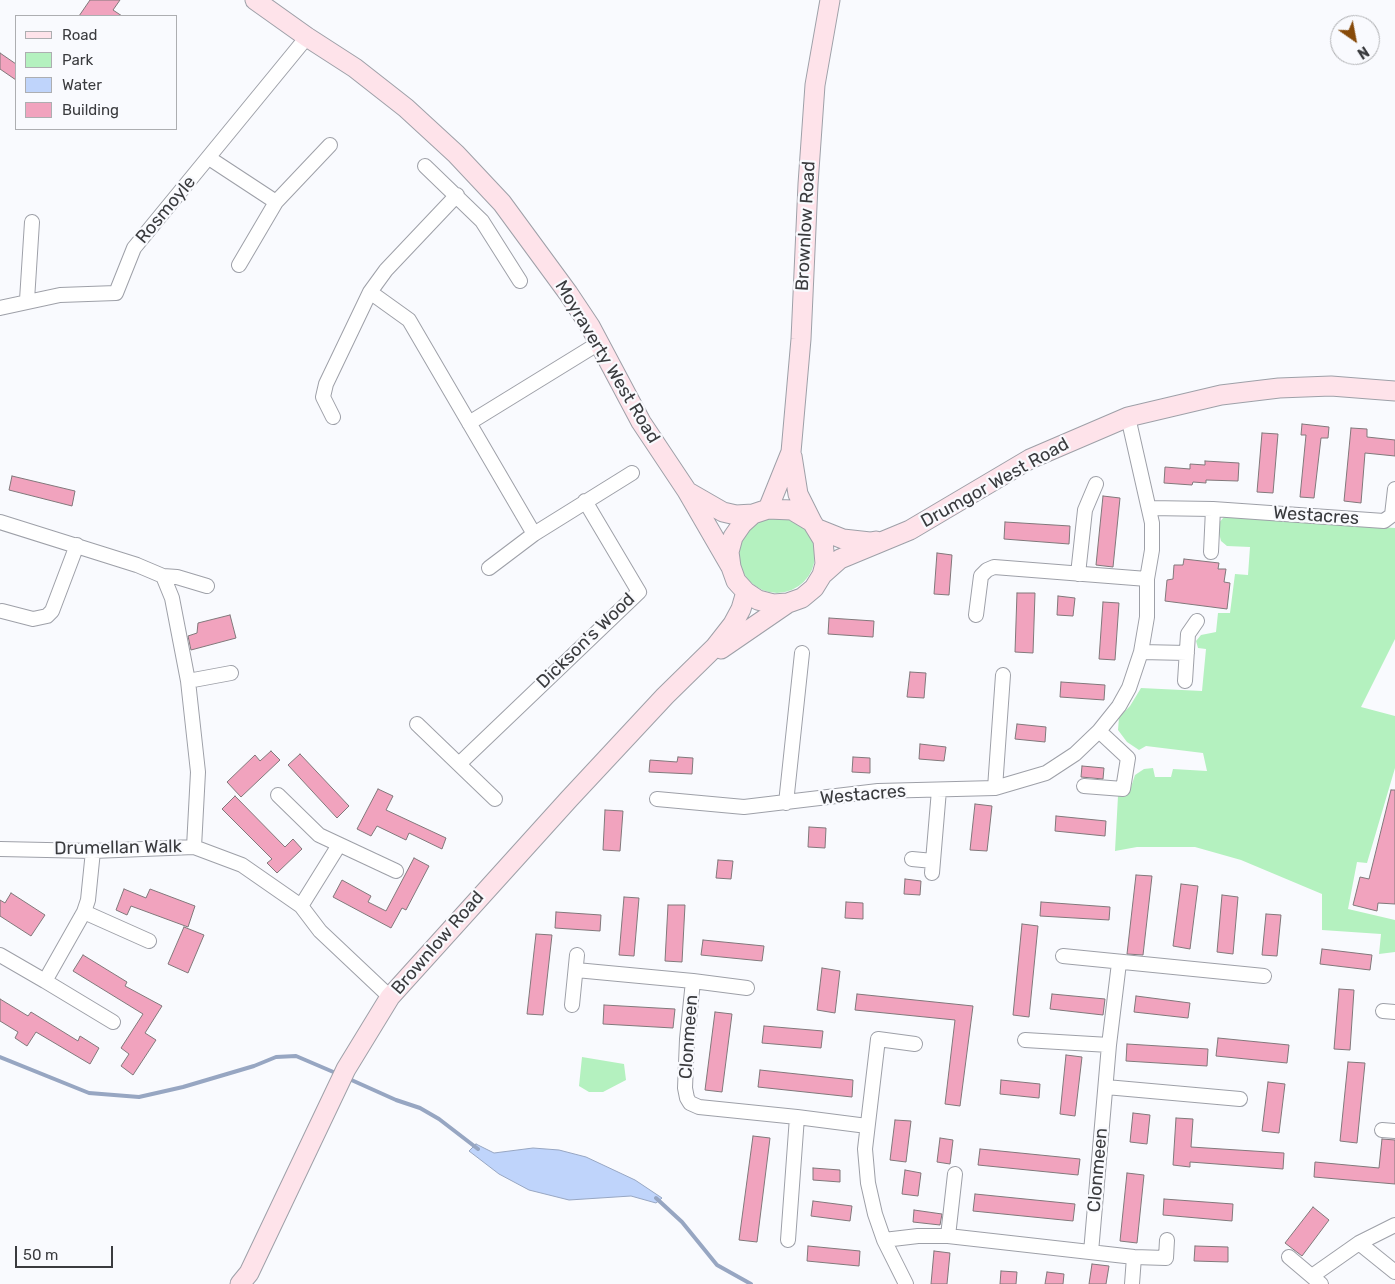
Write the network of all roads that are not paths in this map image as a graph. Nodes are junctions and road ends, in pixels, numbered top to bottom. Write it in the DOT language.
graph roads {
  1 [pos="255,0"];
  2 [pos="830,0"];
  3 [pos="307,37"];
  4 [pos="330,145"];
  5 [pos="209,158"];
  6 [pos="425,166"];
  7 [pos="457,195"];
  8 [pos="276,202"];
  9 [pos="32,222"];
  10 [pos="239,265"];
  11 [pos="520,281"];
  12 [pos="370,292"];
  13 [pos="28,300"];
  14 [pos="0,308"];
  15 [pos="599,342"];
  16 [pos="1395,391"];
  17 [pos="333,417"];
  18 [pos="1128,417"];
  19 [pos="469,423"];
  20 [pos="791,452"];
  21 [pos="632,473"];
  22 [pos="1096,484"];
  23 [pos="1395,489"];
  24 [pos="687,491"];
  25 [pos="585,501"];
  26 [pos="1149,508"];
  27 [pos="1213,509"];
  28 [pos="761,512"];
  29 [pos="0,522"];
  30 [pos="815,525"];
  31 [pos="534,534"];
  32 [pos="890,538"];
  33 [pos="76,545"];
  34 [pos="1211,552"];
  35 [pos="731,567"];
  36 [pos="489,568"];
  37 [pos="1078,574"];
  38 [pos="163,576"];
  39 [pos="822,576"];
  40 [pos="1147,579"];
  41 [pos="206,586"];
  42 [pos="746,592"];
  43 [pos="788,603"];
  44 [pos="2,611"];
  45 [pos="976,615"];
  46 [pos="1197,621"];
  47 [pos="802,652"];
  48 [pos="1141,652"];
  49 [pos="1187,653"];
  50 [pos="699,663"];
  51 [pos="231,673"];
  52 [pos="1003,675"];
  53 [pos="188,681"];
  54 [pos="1185,681"];
  55 [pos="417,724"];
  56 [pos="1099,731"];
  57 [pos="459,764"];
  58 [pos="1084,786"];
  59 [pos="995,788"];
  60 [pos="939,790"];
  61 [pos="278,795"];
  62 [pos="495,799"];
  63 [pos="657,799"];
  64 [pos="786,803"];
  65 [pos="339,845"];
  66 [pos="194,846"];
  67 [pos="0,849"];
  68 [pos="93,852"];
  69 [pos="912,859"];
  70 [pos="396,871"];
  71 [pos="300,906"];
  72 [pos="84,912"];
  73 [pos="149,941"];
  74 [pos="0,954"];
  75 [pos="577,955"];
  76 [pos="1062,956"];
  77 [pos="1119,963"];
  78 [pos="576,970"];
  79 [pos="1264,976"];
  80 [pos="44,981"];
  81 [pos="693,981"];
  82 [pos="747,988"];
  83 [pos="390,998"];
  84 [pos="572,1005"];
  85 [pos="113,1022"];
  86 [pos="1025,1040"];
  87 [pos="915,1044"];
  88 [pos="1109,1046"];
  89 [pos="1106,1088"];
  90 [pos="1240,1099"];
  91 [pos="797,1117"];
  92 [pos="867,1126"];
  93 [pos="956,1174"];
  94 [pos="1395,1225"];
  95 [pos="948,1236"];
  96 [pos="788,1240"];
  97 [pos="884,1240"];
  98 [pos="1167,1240"];
  99 [pos="1359,1243"];
  100 [pos="1091,1252"];
  101 [pos="1134,1257"];
  102 [pos="1289,1257"];
  103 [pos="1395,1272"];
  104 [pos="246,1280"];
  105 [pos="1317,1280"];
  106 [pos="906,1284"];
  107 [pos="1132,1284"];
  1 -- 3 [label="main road, Moyraverty West Road"];
  2 -- 20 [label="main road, Brownlow Road"];
  3 -- 5 [label="street, Rosmoyle"];
  3 -- 15 [label="main road, Moyraverty West Road"];
  4 -- 8 [label="street"];
  5 -- 8 [label="street"];
  5 -- 13 [label="street, Rosmoyle"];
  6 -- 7 [label="street"];
  7 -- 11 [label="street"];
  7 -- 12 [label="street"];
  8 -- 10 [label="street"];
  9 -- 13 [label="street"];
  12 -- 17 [label="street"];
  12 -- 19 [label="street"];
  13 -- 14 [label="street, Rosmoyle"];
  15 -- 19 [label="street"];
  15 -- 24 [label="main road, Moyraverty West Road"];
  16 -- 18 [label="main road, Drumgor West Road"];
  18 -- 26 [label="street, Westacres"];
  18 -- 32 [label="main road, Drumgor West Road"];
  19 -- 31 [label="street"];
  20 -- 28 [label="main road, Brownlow Road"];
  20 -- 30 [label="main road, Brownlow Road"];
  21 -- 25 [label="street"];
  22 -- 37 [label="street"];
  23 -- 27 [label="street, Westacres"];
  24 -- 28 [label="main road, Moyraverty West Road"];
  24 -- 35 [label="main road, Moyraverty West Road"];
  25 -- 31 [label="street"];
  25 -- 57 [label="street, Dickson's Wood"];
  26 -- 27 [label="street, Westacres"];
  26 -- 40 [label="street, Westacres"];
  27 -- 34 [label="street"];
  28 -- 30 [label="main road"];
  28 -- 35 [label="main road"];
  29 -- 33 [label="street"];
  30 -- 32 [label="main road, Drumgor West Road"];
  30 -- 39 [label="main road"];
  31 -- 36 [label="street"];
  32 -- 39 [label="main road, Drumgor West Road"];
  33 -- 38 [label="street"];
  33 -- 44 [label="street"];
  35 -- 42 [label="main road"];
  37 -- 40 [label="street"];
  37 -- 45 [label="street"];
  38 -- 41 [label="street"];
  38 -- 53 [label="street"];
  39 -- 43 [label="main road"];
  40 -- 48 [label="street, Westacres"];
  42 -- 43 [label="main road"];
  42 -- 50 [label="main road, Brownlow Road"];
  43 -- 50 [label="main road, Brownlow Road"];
  46 -- 49 [label="street"];
  47 -- 64 [label="street"];
  48 -- 49 [label="street"];
  48 -- 56 [label="street, Westacres"];
  49 -- 54 [label="street"];
  50 -- 83 [label="main road, Brownlow Road"];
  51 -- 53 [label="street"];
  52 -- 59 [label="street"];
  53 -- 66 [label="street"];
  55 -- 57 [label="street"];
  56 -- 58 [label="street"];
  56 -- 59 [label="street, Westacres"];
  57 -- 62 [label="street"];
  59 -- 60 [label="street, Westacres"];
  60 -- 64 [label="street, Westacres"];
  60 -- 69 [label="street"];
  61 -- 65 [label="street"];
  63 -- 64 [label="street, Westacres"];
  65 -- 70 [label="street"];
  65 -- 71 [label="street"];
  66 -- 68 [label="street, Drumellan Walk"];
  66 -- 71 [label="street, Drumellan Walk"];
  67 -- 68 [label="street, Drumellan Walk"];
  68 -- 72 [label="street"];
  71 -- 83 [label="street, Drumellan Walk"];
  72 -- 73 [label="street"];
  72 -- 80 [label="street"];
  74 -- 80 [label="street"];
  75 -- 78 [label="street"];
  76 -- 77 [label="street"];
  77 -- 79 [label="street"];
  77 -- 88 [label="street, Clonmeen"];
  78 -- 81 [label="street, Clonmeen"];
  78 -- 84 [label="street"];
  80 -- 85 [label="street"];
  81 -- 82 [label="street, Clonmeen"];
  81 -- 91 [label="street, Clonmeen"];
  83 -- 104 [label="main road, Brownlow Road"];
  86 -- 88 [label="street"];
  87 -- 92 [label="street"];
  88 -- 89 [label="street, Clonmeen"];
  89 -- 90 [label="street"];
  89 -- 100 [label="street, Clonmeen"];
  91 -- 92 [label="street, Clonmeen"];
  91 -- 96 [label="street"];
  92 -- 97 [label="street"];
  93 -- 95 [label="street"];
  94 -- 99 [label="street"];
  95 -- 97 [label="street"];
  95 -- 100 [label="street"];
  97 -- 106 [label="street"];
  98 -- 101 [label="street"];
  99 -- 103 [label="street"];
  99 -- 105 [label="street"];
  100 -- 101 [label="street"];
  101 -- 107 [label="street"];
  102 -- 105 [label="street"];
}
